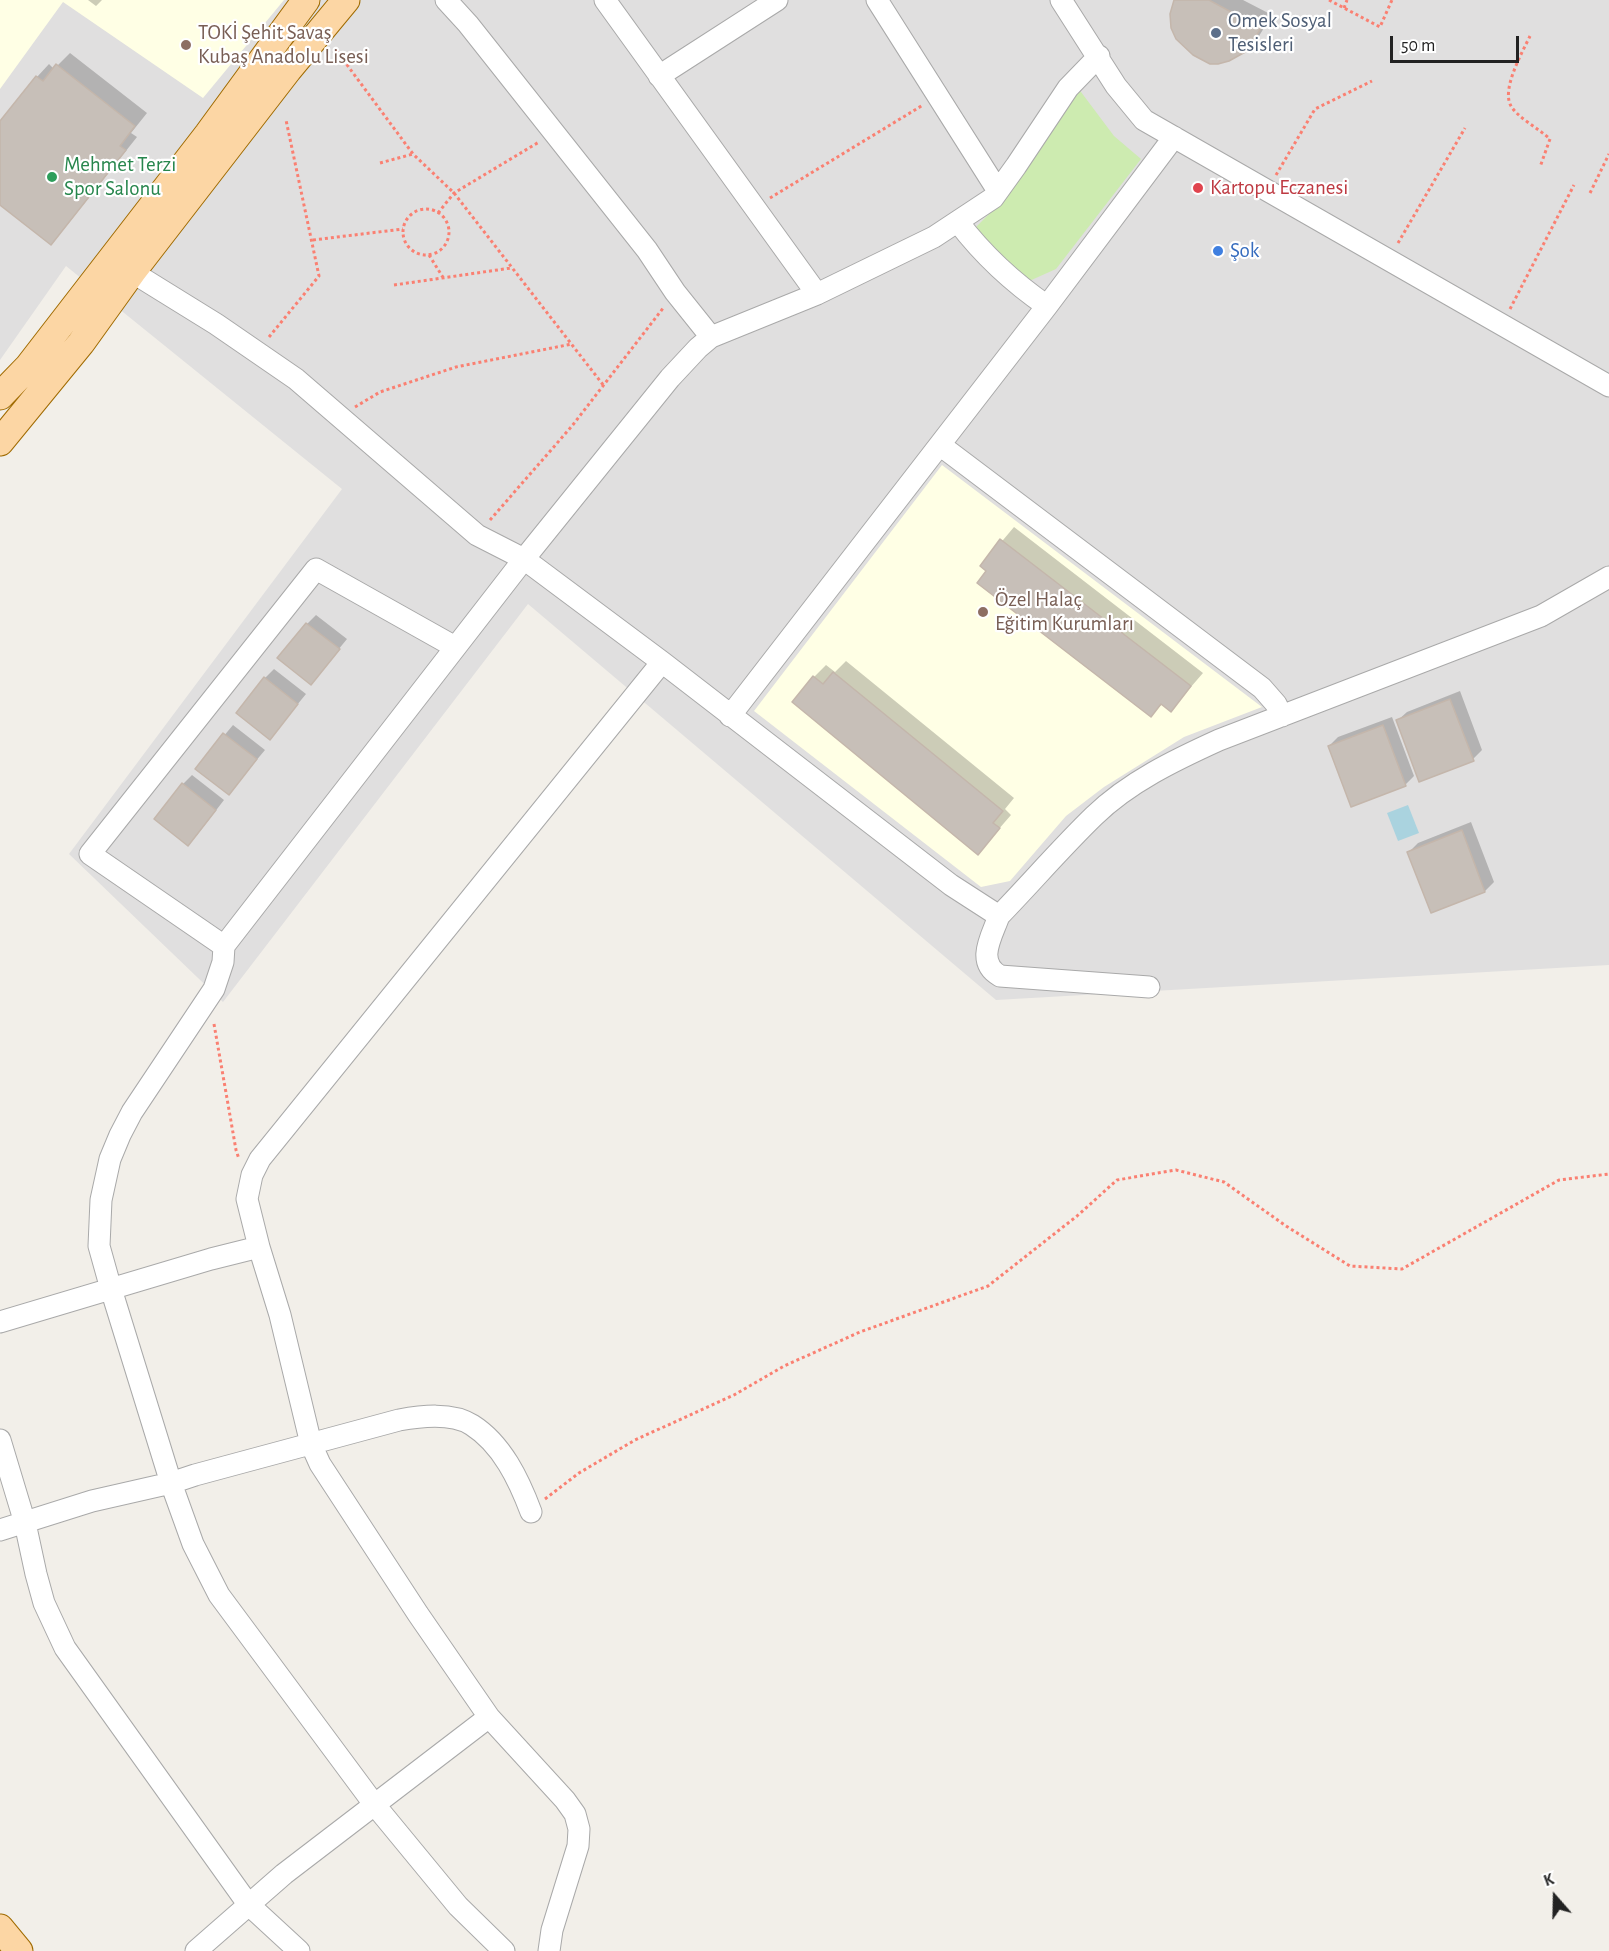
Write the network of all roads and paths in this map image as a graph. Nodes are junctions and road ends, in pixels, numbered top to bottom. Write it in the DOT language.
graph roads {
  1 [pos="306,0"];
  2 [pos="346,0"];
  3 [pos="446,0"];
  4 [pos="605,0"];
  5 [pos="777,0"];
  6 [pos="877,0"];
  7 [pos="1061,0"];
  8 [pos="1329,0"];
  9 [pos="1347,0"];
  10 [pos="1392,0"];
  11 [pos="1344,8"];
  12 [pos="1530,36"];
  13 [pos="336,50"];
  14 [pos="1099,56"];
  15 [pos="659,76"];
  16 [pos="1372,81"];
  17 [pos="937,96"];
  18 [pos="286,120"];
  19 [pos="1465,128"];
  20 [pos="554,133"];
  21 [pos="1174,137"];
  22 [pos="413,154"];
  23 [pos="1609,154"];
  24 [pos="380,163"];
  25 [pos="1540,167"];
  26 [pos="1574,185"];
  27 [pos="998,191"];
  28 [pos="1266,192"];
  29 [pos="454,193"];
  30 [pos="1590,193"];
  31 [pos="756,207"];
  32 [pos="438,213"];
  33 [pos="958,222"];
  34 [pos="403,229"];
  35 [pos="313,240"];
  36 [pos="429,255"];
  37 [pos="1388,260"];
  38 [pos="512,268"];
  39 [pos="132,272"];
  40 [pos="444,279"];
  41 [pos="394,285"];
  42 [pos="675,292"];
  43 [pos="817,294"];
  44 [pos="1047,306"];
  45 [pos="1502,325"];
  46 [pos="711,337"];
  47 [pos="572,344"];
  48 [pos="256,352"];
  49 [pos="604,386"];
  50 [pos="1609,386"];
  51 [pos="0,396"];
  52 [pos="341,416"];
  53 [pos="0,442"];
  54 [pos="940,446"];
  55 [pos="477,535"];
  56 [pos="524,560"];
  57 [pos="1609,577"];
  58 [pos="455,647"];
  59 [pos="662,662"];
  60 [pos="730,716"];
  61 [pos="1282,716"];
  62 [pos="999,916"];
  63 [pos="224,946"];
  64 [pos="1149,987"];
  65 [pos="208,1001"];
  66 [pos="252,1174"];
  67 [pos="1609,1174"];
  68 [pos="259,1247"];
  69 [pos="111,1289"];
  70 [pos="0,1322"];
  71 [pos="0,1440"];
  72 [pos="311,1444"];
  73 [pos="171,1483"];
  74 [pos="531,1512"];
  75 [pos="25,1522"];
  76 [pos="0,1530"];
  77 [pos="489,1717"];
  78 [pos="374,1804"];
  79 [pos="248,1904"];
  80 [pos="0,1928"];
  81 [pos="19,1951"];
  82 [pos="196,1951"];
  83 [pos="300,1951"];
  84 [pos="504,1951"];
  85 [pos="549,1951"];
  1 -- 51 [label="main road"];
  2 -- 39 [label="main road"];
  3 -- 20 [label="street"];
  4 -- 15 [label="street"];
  5 -- 15 [label="street"];
  6 -- 17 [label="street"];
  7 -- 14 [label="street"];
  8 -- 11 [label="path"];
  9 -- 11 [label="path"];
  10 -- 11 [label="path"];
  12 -- 25 [label="path"];
  13 -- 22 [label="path"];
  14 -- 21 [label="street"];
  14 -- 27 [label="street"];
  15 -- 31 [label="street"];
  16 -- 28 [label="path"];
  17 -- 27 [label="street"];
  17 -- 31 [label="path"];
  18 -- 35 [label="path"];
  19 -- 37 [label="path"];
  20 -- 29 [label="path"];
  20 -- 42 [label="street"];
  21 -- 28 [label="street"];
  21 -- 44 [label="street"];
  22 -- 24 [label="path"];
  22 -- 29 [label="path"];
  23 -- 30 [label="path"];
  26 -- 45 [label="path"];
  27 -- 33 [label="street"];
  28 -- 37 [label="street"];
  29 -- 32 [label="path"];
  29 -- 38 [label="path"];
  31 -- 43 [label="street"];
  32 -- 34 [label="path"];
  32 -- 36 [label="path"];
  33 -- 43 [label="street"];
  33 -- 44 [label="street"];
  34 -- 35 [label="path"];
  34 -- 36 [label="path"];
  35 -- 48 [label="path"];
  36 -- 40 [label="path"];
  37 -- 45 [label="street"];
  38 -- 40 [label="path"];
  38 -- 47 [label="path"];
  39 -- 48 [label="street"];
  39 -- 53 [label="main road"];
  40 -- 41 [label="path"];
  42 -- 46 [label="street"];
  42 -- 49 [label="path"];
  43 -- 46 [label="street"];
  44 -- 54 [label="street"];
  45 -- 50 [label="street"];
  46 -- 56 [label="street"];
  47 -- 49 [label="path"];
  47 -- 52 [label="path"];
  48 -- 52 [label="street"];
  49 -- 55 [label="path"];
  52 -- 55 [label="street"];
  54 -- 60 [label="street"];
  54 -- 61 [label="street"];
  55 -- 56 [label="street"];
  56 -- 58 [label="street"];
  56 -- 59 [label="street"];
  57 -- 61 [label="street"];
  58 -- 63 [label="street"];
  58 -- 63 [label="street"];
  59 -- 60 [label="street"];
  59 -- 66 [label="street"];
  60 -- 62 [label="street"];
  61 -- 62 [label="street"];
  62 -- 64 [label="street"];
  63 -- 65 [label="street"];
  65 -- 66 [label="path"];
  65 -- 69 [label="street"];
  66 -- 68 [label="street"];
  67 -- 74 [label="path"];
  68 -- 69 [label="street"];
  68 -- 72 [label="street"];
  69 -- 70 [label="street"];
  69 -- 73 [label="street"];
  71 -- 75 [label="street"];
  72 -- 73 [label="street"];
  72 -- 74 [label="street"];
  72 -- 77 [label="street"];
  73 -- 75 [label="street"];
  73 -- 78 [label="street"];
  75 -- 76 [label="street"];
  75 -- 79 [label="street"];
  77 -- 78 [label="street"];
  77 -- 85 [label="street"];
  78 -- 79 [label="street"];
  78 -- 84 [label="street"];
  79 -- 82 [label="street"];
  79 -- 83 [label="street"];
  80 -- 81 [label="main road"];
}
